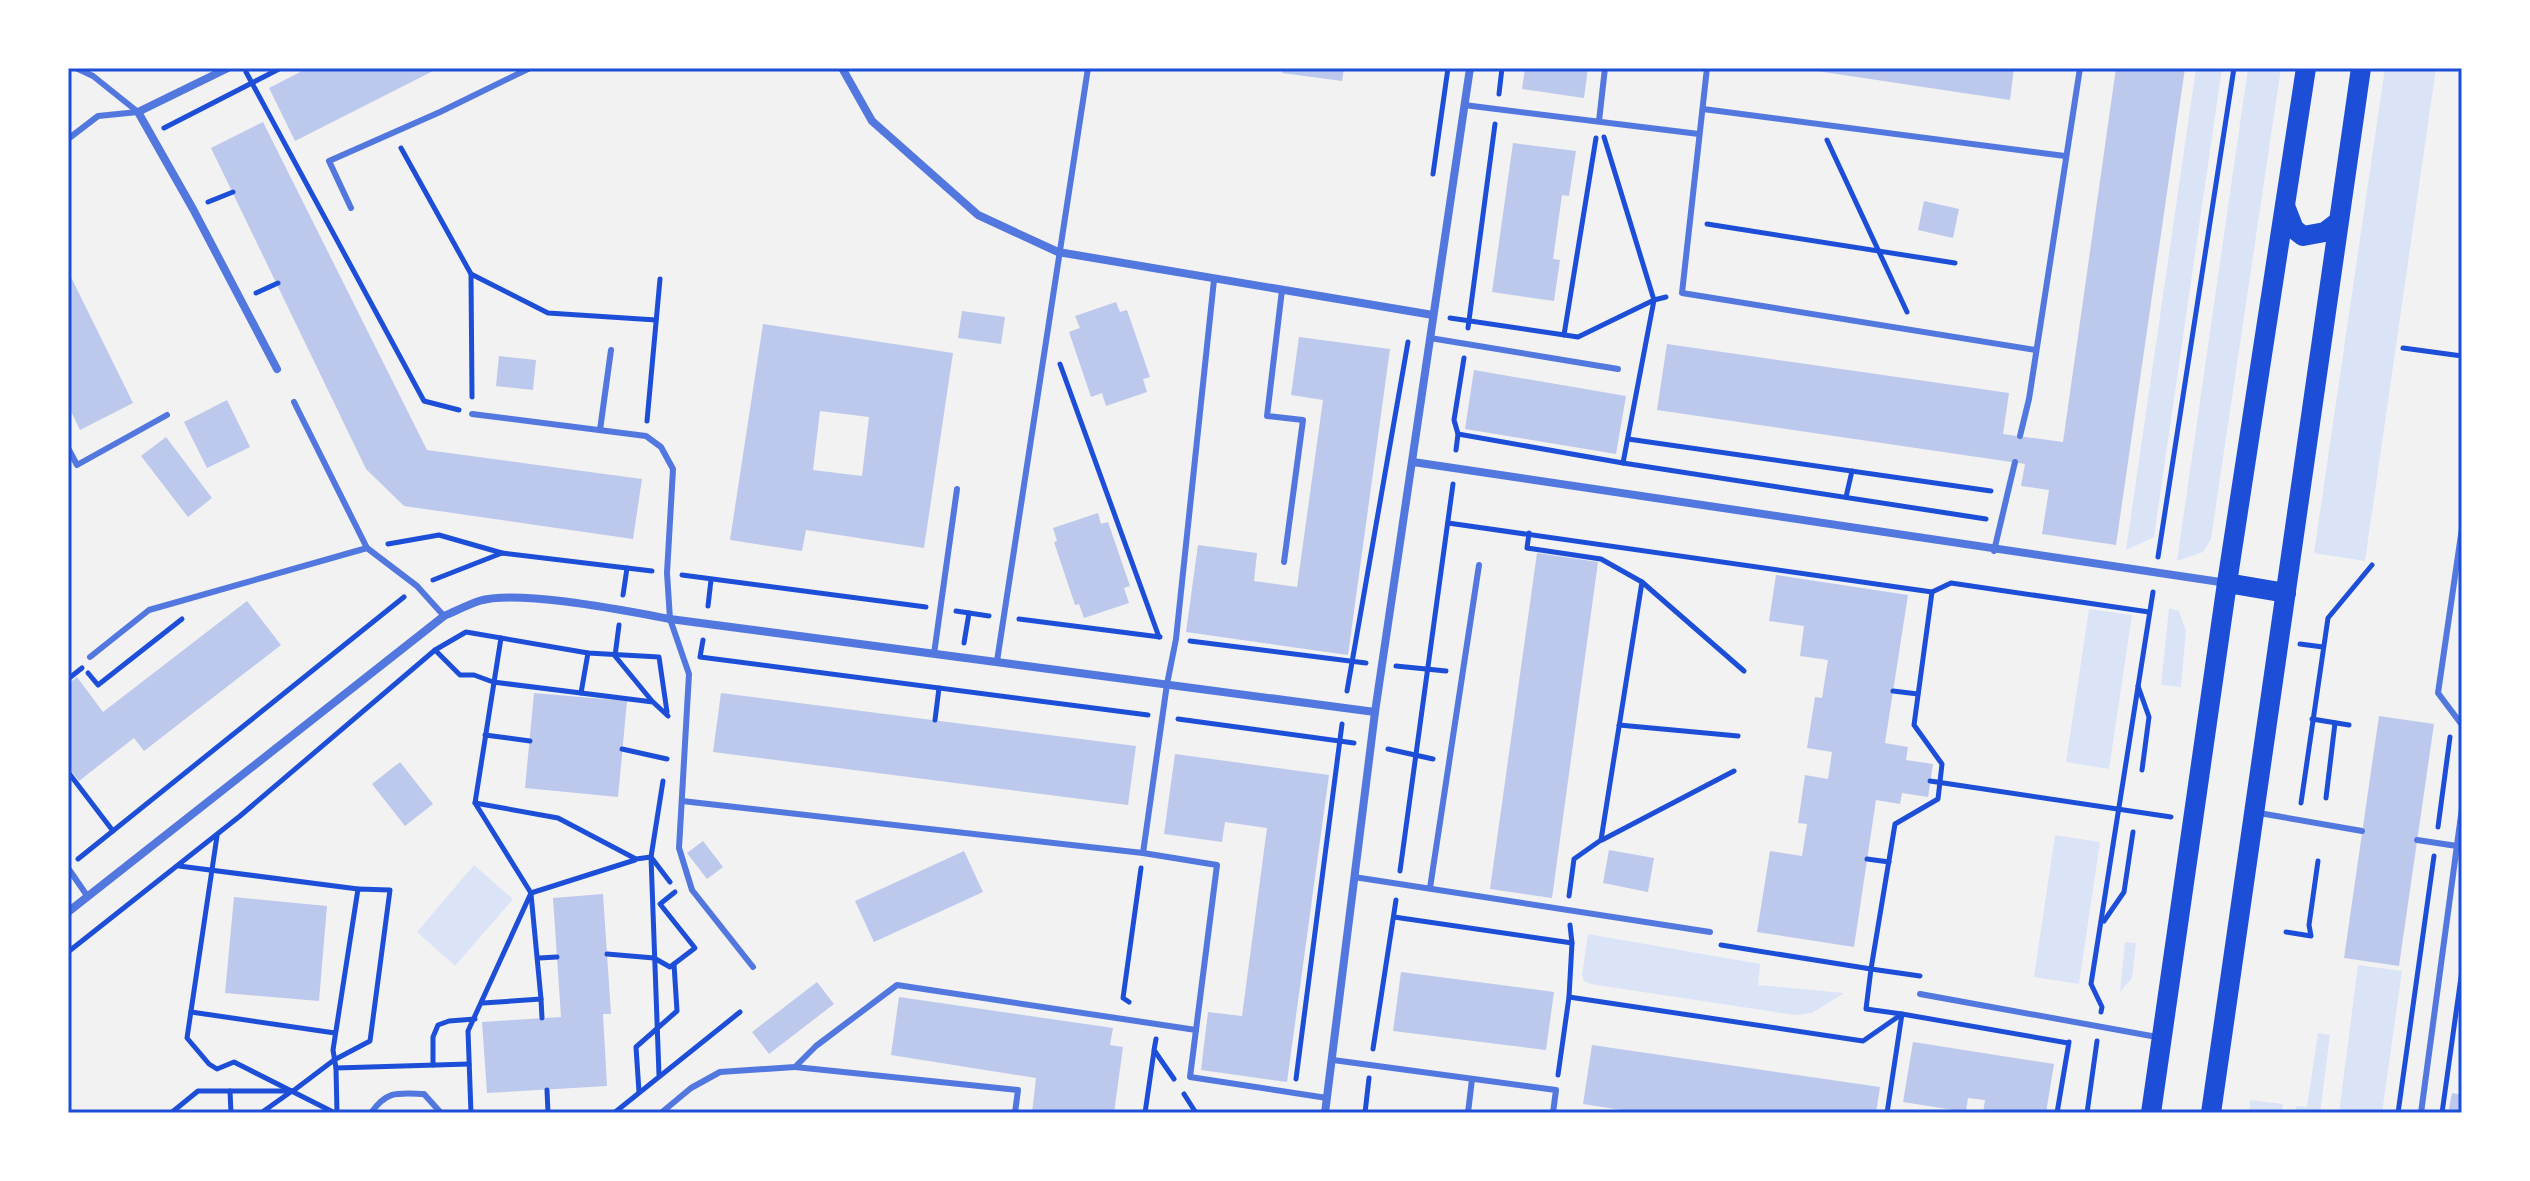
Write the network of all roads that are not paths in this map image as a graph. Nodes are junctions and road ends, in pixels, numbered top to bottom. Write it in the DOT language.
graph roads {
  1 [pos="76,68"];
  2 [pos="228,68"];
  3 [pos="530,68"];
  4 [pos="842,68"];
  5 [pos="1088,68"];
  6 [pos="1470,68"];
  7 [pos="1605,68"];
  8 [pos="1707,68"];
  9 [pos="2080,68"];
  10 [pos="2306,68"];
  11 [pos="2361,68"];
  12 [pos="1464,105"];
  13 [pos="1703,109"];
  14 [pos="138,112"];
  15 [pos="1599,121"];
  16 [pos="1699,134"];
  17 [pos="68,139"];
  18 [pos="2065,156"];
  19 [pos="2285,206"];
  20 [pos="351,208"];
  21 [pos="2338,222"];
  22 [pos="1058,252"];
  23 [pos="1214,280"];
  24 [pos="1282,290"];
  25 [pos="1433,315"];
  26 [pos="1430,338"];
  27 [pos="611,350"];
  28 [pos="2036,350"];
  29 [pos="277,369"];
  30 [pos="1618,369"];
  31 [pos="294,402"];
  32 [pos="472,414"];
  33 [pos="167,415"];
  34 [pos="600,430"];
  35 [pos="2020,436"];
  36 [pos="68,448"];
  37 [pos="1413,462"];
  38 [pos="2015,462"];
  39 [pos="957,489"];
  40 [pos="2462,528"];
  41 [pos="367,548"];
  42 [pos="1994,551"];
  43 [pos="1284,562"];
  44 [pos="1479,565"];
  45 [pos="2227,583"];
  46 [pos="2286,593"];
  47 [pos="444,616"];
  48 [pos="670,619"];
  49 [pos="934,654"];
  50 [pos="90,657"];
  51 [pos="997,661"];
  52 [pos="1167,684"];
  53 [pos="1375,712"];
  54 [pos="2462,725"];
  55 [pos="682,801"];
  56 [pos="2462,808"];
  57 [pos="2255,812"];
  58 [pos="2461,823"];
  59 [pos="2362,831"];
  60 [pos="2417,840"];
  61 [pos="2457,846"];
  62 [pos="1143,853"];
  63 [pos="68,867"];
  64 [pos="1354,877"];
  65 [pos="1430,888"];
  66 [pos="88,897"];
  67 [pos="68,912"];
  68 [pos="1710,932"];
  69 [pos="753,967"];
  70 [pos="1920,994"];
  71 [pos="1196,1030"];
  72 [pos="2161,1038"];
  73 [pos="1333,1060"];
  74 [pos="795,1067"];
  75 [pos="1472,1079"];
  76 [pos="1327,1098"];
  77 [pos="371,1113"];
  78 [pos="441,1113"];
  79 [pos="661,1113"];
  80 [pos="1015,1113"];
  81 [pos="1325,1113"];
  82 [pos="1468,1113"];
  83 [pos="1553,1113"];
  84 [pos="2151,1113"];
  85 [pos="2211,1113"];
  86 [pos="2421,1113"];
  1 -- 14 [label="lane"];
  2 -- 14 [label="street"];
  3 -- 20 [label="lane"];
  4 -- 22 [label="street"];
  5 -- 22 [label="lane"];
  6 -- 12 [label="street"];
  7 -- 15 [label="lane"];
  8 -- 13 [label="lane"];
  9 -- 18 [label="lane"];
  10 -- 19 [label="main road"];
  11 -- 21 [label="main road"];
  12 -- 15 [label="lane"];
  12 -- 25 [label="street"];
  13 -- 16 [label="lane"];
  13 -- 18 [label="lane"];
  14 -- 17 [label="lane"];
  14 -- 29 [label="street"];
  15 -- 16 [label="lane"];
  16 -- 28 [label="lane"];
  18 -- 28 [label="lane"];
  19 -- 21 [label="main road"];
  19 -- 45 [label="main road"];
  21 -- 46 [label="main road"];
  22 -- 23 [label="street"];
  22 -- 51 [label="lane"];
  23 -- 24 [label="street"];
  23 -- 52 [label="lane"];
  24 -- 25 [label="street"];
  24 -- 43 [label="lane"];
  25 -- 26 [label="street"];
  26 -- 30 [label="lane"];
  26 -- 37 [label="street"];
  27 -- 34 [label="lane"];
  28 -- 35 [label="lane"];
  31 -- 41 [label="lane"];
  32 -- 34 [label="lane"];
  33 -- 36 [label="lane"];
  34 -- 48 [label="lane"];
  37 -- 42 [label="street"];
  37 -- 53 [label="street"];
  38 -- 42 [label="lane"];
  39 -- 49 [label="lane"];
  40 -- 54 [label="lane"];
  41 -- 47 [label="lane"];
  41 -- 50 [label="lane"];
  42 -- 45 [label="street"];
  44 -- 65 [label="lane"];
  45 -- 46 [label="main road"];
  45 -- 72 [label="main road"];
  46 -- 57 [label="main road"];
  47 -- 48 [label="street"];
  47 -- 66 [label="street"];
  48 -- 49 [label="street"];
  48 -- 55 [label="lane"];
  49 -- 51 [label="street"];
  51 -- 52 [label="street"];
  52 -- 53 [label="street"];
  52 -- 62 [label="lane"];
  53 -- 64 [label="street"];
  55 -- 62 [label="lane"];
  55 -- 69 [label="lane"];
  56 -- 58 [label="lane"];
  57 -- 59 [label="lane"];
  57 -- 85 [label="main road"];
  58 -- 61 [label="lane"];
  60 -- 61 [label="lane"];
  61 -- 86 [label="lane"];
  62 -- 71 [label="lane"];
  63 -- 66 [label="lane"];
  64 -- 65 [label="lane"];
  64 -- 73 [label="street"];
  65 -- 68 [label="lane"];
  66 -- 67 [label="street"];
  70 -- 72 [label="lane"];
  71 -- 74 [label="lane"];
  71 -- 76 [label="lane"];
  72 -- 84 [label="main road"];
  73 -- 75 [label="lane"];
  73 -- 76 [label="street"];
  74 -- 79 [label="lane"];
  74 -- 80 [label="lane"];
  75 -- 82 [label="lane"];
  75 -- 83 [label="lane"];
  76 -- 81 [label="street"];
  77 -- 78 [label="lane"];
}
